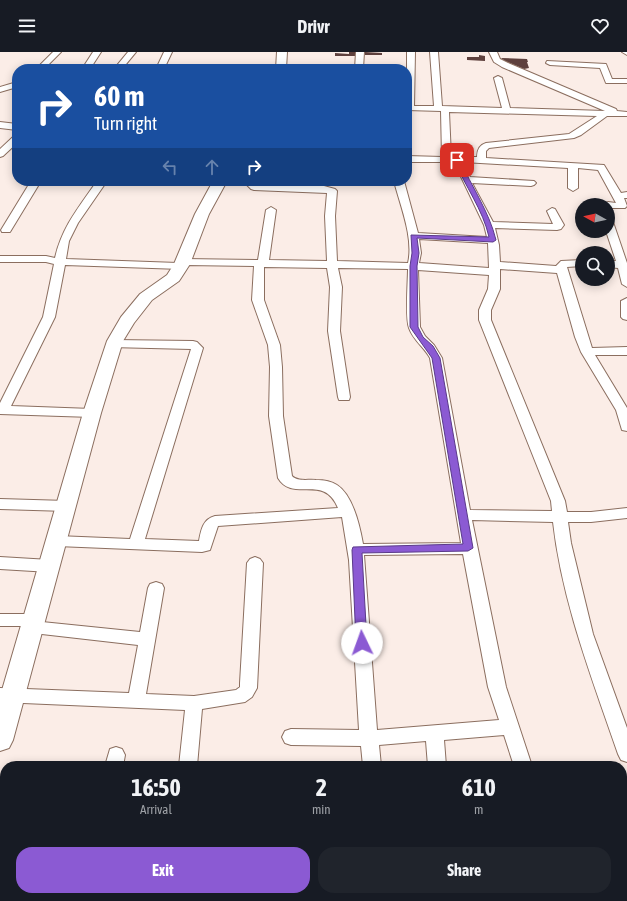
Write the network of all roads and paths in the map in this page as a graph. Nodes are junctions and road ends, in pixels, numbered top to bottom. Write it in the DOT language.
graph roads {
  1 [pos="57,52"];
  2 [pos="97,52"];
  3 [pos="132,52"];
  4 [pos="168,52"];
  5 [pos="282,52"];
  6 [pos="360,52"];
  7 [pos="411,52"];
  8 [pos="434,52"];
  9 [pos="493,52"];
  10 [pos="45,64"];
  11 [pos="89,64"];
  12 [pos="122,64"];
  13 [pos="162,64"];
  14 [pos="281,64"];
  15 [pos="359,64"];
  16 [pos="410,64"];
  17 [pos="498,78"];
  18 [pos="554,78"];
  19 [pos="627,81"];
  20 [pos="12,86"];
  21 [pos="0,90"];
  22 [pos="412,108"];
  23 [pos="441,109"];
  24 [pos="507,111"];
  25 [pos="606,113"];
  26 [pos="627,114"];
  27 [pos="0,124"];
  28 [pos="12,126"];
  29 [pos="12,143"];
  30 [pos="0,154"];
  31 [pos="412,160"];
  32 [pos="452,160"];
  33 [pos="481,160"];
  34 [pos="573,165"];
  35 [pos="466,180"];
  36 [pos="531,183"];
  37 [pos="33,186"];
  38 [pos="99,186"];
  39 [pos="217,186"];
  40 [pos="253,186"];
  41 [pos="400,186"];
  42 [pos="573,188"];
  43 [pos="623,196"];
  44 [pos="615,206"];
  45 [pos="271,210"];
  46 [pos="552,211"];
  47 [pos="490,225"];
  48 [pos="6,230"];
  49 [pos="414,236"];
  50 [pos="613,238"];
  51 [pos="493,240"];
  52 [pos="0,259"];
  53 [pos="59,262"];
  54 [pos="261,263"];
  55 [pos="622,263"];
  56 [pos="182,264"];
  57 [pos="332,264"];
  58 [pos="575,264"];
  59 [pos="615,264"];
  60 [pos="413,266"];
  61 [pos="563,266"];
  62 [pos="495,268"];
  63 [pos="627,284"];
  64 [pos="627,301"];
  65 [pos="627,317"];
  66 [pos="114,344"];
  67 [pos="627,351"];
  68 [pos="587,352"];
  69 [pos="344,397"];
  70 [pos="2,410"];
  71 [pos="92,413"];
  72 [pos="627,427"];
  73 [pos="0,504"];
  74 [pos="66,506"];
  75 [pos="347,512"];
  76 [pos="627,513"];
  77 [pos="463,515"];
  78 [pos="559,516"];
  79 [pos="57,541"];
  80 [pos="136,545"];
  81 [pos="468,548"];
  82 [pos="356,550"];
  83 [pos="0,563"];
  84 [pos="255,563"];
  85 [pos="50,566"];
  86 [pos="156,588"];
  87 [pos="0,620"];
  88 [pos="34,624"];
  89 [pos="147,638"];
  90 [pos="6,695"];
  91 [pos="136,701"];
  92 [pos="194,703"];
  93 [pos="510,727"];
  94 [pos="435,733"];
  95 [pos="291,737"];
  96 [pos="369,738"];
  97 [pos="0,740"];
  98 [pos="627,754"];
  99 [pos="188,761"];
  100 [pos="371,761"];
  101 [pos="437,761"];
  102 [pos="521,761"];
  1 -- 10 [label="street"];
  2 -- 11 [label="street"];
  3 -- 12 [label="street"];
  4 -- 13 [label="street"];
  5 -- 14 [label="street"];
  6 -- 15 [label="street"];
  7 -- 16 [label="street"];
  8 -- 23 [label="street"];
  9 -- 18 [label="street"];
  17 -- 24 [label="street"];
  18 -- 19 [label="street"];
  18 -- 26 [label="street"];
  20 -- 21 [label="street"];
  22 -- 23 [label="street"];
  23 -- 24 [label="street"];
  23 -- 32 [label="street"];
  24 -- 25 [label="street"];
  25 -- 26 [label="street"];
  25 -- 33 [label="street"];
  27 -- 28 [label="street"];
  29 -- 30 [label="street"];
  31 -- 32 [label="street"];
  32 -- 33 [label="street"];
  32 -- 35 [label="street"];
  33 -- 34 [label="street"];
  34 -- 42 [label="street"];
  34 -- 43 [label="street"];
  35 -- 36 [label="street"];
  35 -- 47 [label="street"];
  37 -- 48 [label="street"];
  38 -- 53 [label="street"];
  39 -- 56 [label="street"];
  40 -- 57 [label="street"];
  41 -- 49 [label="street"];
  43 -- 44 [label="street"];
  45 -- 54 [label="street"];
  46 -- 47 [label="street"];
  47 -- 51 [label="street"];
  49 -- 51 [label="street"];
  49 -- 60 [label="street"];
  50 -- 55 [label="street"];
  51 -- 62 [label="street"];
  52 -- 53 [label="street"];
  53 -- 56 [label="street"];
  53 -- 70 [label="street"];
  54 -- 56 [label="street"];
  54 -- 57 [label="street"];
  54 -- 75 [label="street"];
  55 -- 59 [label="street"];
  55 -- 63 [label="street"];
  56 -- 66 [label="street"];
  57 -- 60 [label="street"];
  57 -- 69 [label="street"];
  58 -- 61 [label="street"];
  60 -- 62 [label="street"];
  60 -- 77 [label="street"];
  61 -- 62 [label="street"];
  61 -- 68 [label="street"];
  62 -- 78 [label="street"];
  64 -- 65 [label="street"];
  66 -- 71 [label="street"];
  66 -- 80 [label="street"];
  67 -- 68 [label="street"];
  68 -- 72 [label="street"];
  70 -- 71 [label="street"];
  71 -- 74 [label="street"];
  73 -- 74 [label="street"];
  74 -- 79 [label="street"];
  75 -- 80 [label="street"];
  75 -- 82 [label="street"];
  76 -- 78 [label="street"];
  77 -- 78 [label="street"];
  77 -- 81 [label="street"];
  78 -- 98 [label="street"];
  79 -- 80 [label="street"];
  79 -- 85 [label="street"];
  81 -- 82 [label="street"];
  81 -- 93 [label="street"];
  82 -- 96 [label="street"];
  83 -- 85 [label="street"];
  84 -- 92 [label="street"];
  85 -- 88 [label="street"];
  86 -- 89 [label="street"];
  87 -- 88 [label="street"];
  88 -- 89 [label="street"];
  88 -- 90 [label="street"];
  89 -- 91 [label="street"];
  90 -- 91 [label="street"];
  90 -- 97 [label="street"];
  91 -- 92 [label="street"];
  92 -- 99 [label="street"];
  93 -- 94 [label="street"];
  93 -- 102 [label="street"];
  94 -- 96 [label="street"];
  94 -- 101 [label="street"];
  95 -- 96 [label="street"];
  96 -- 100 [label="street"];
}
